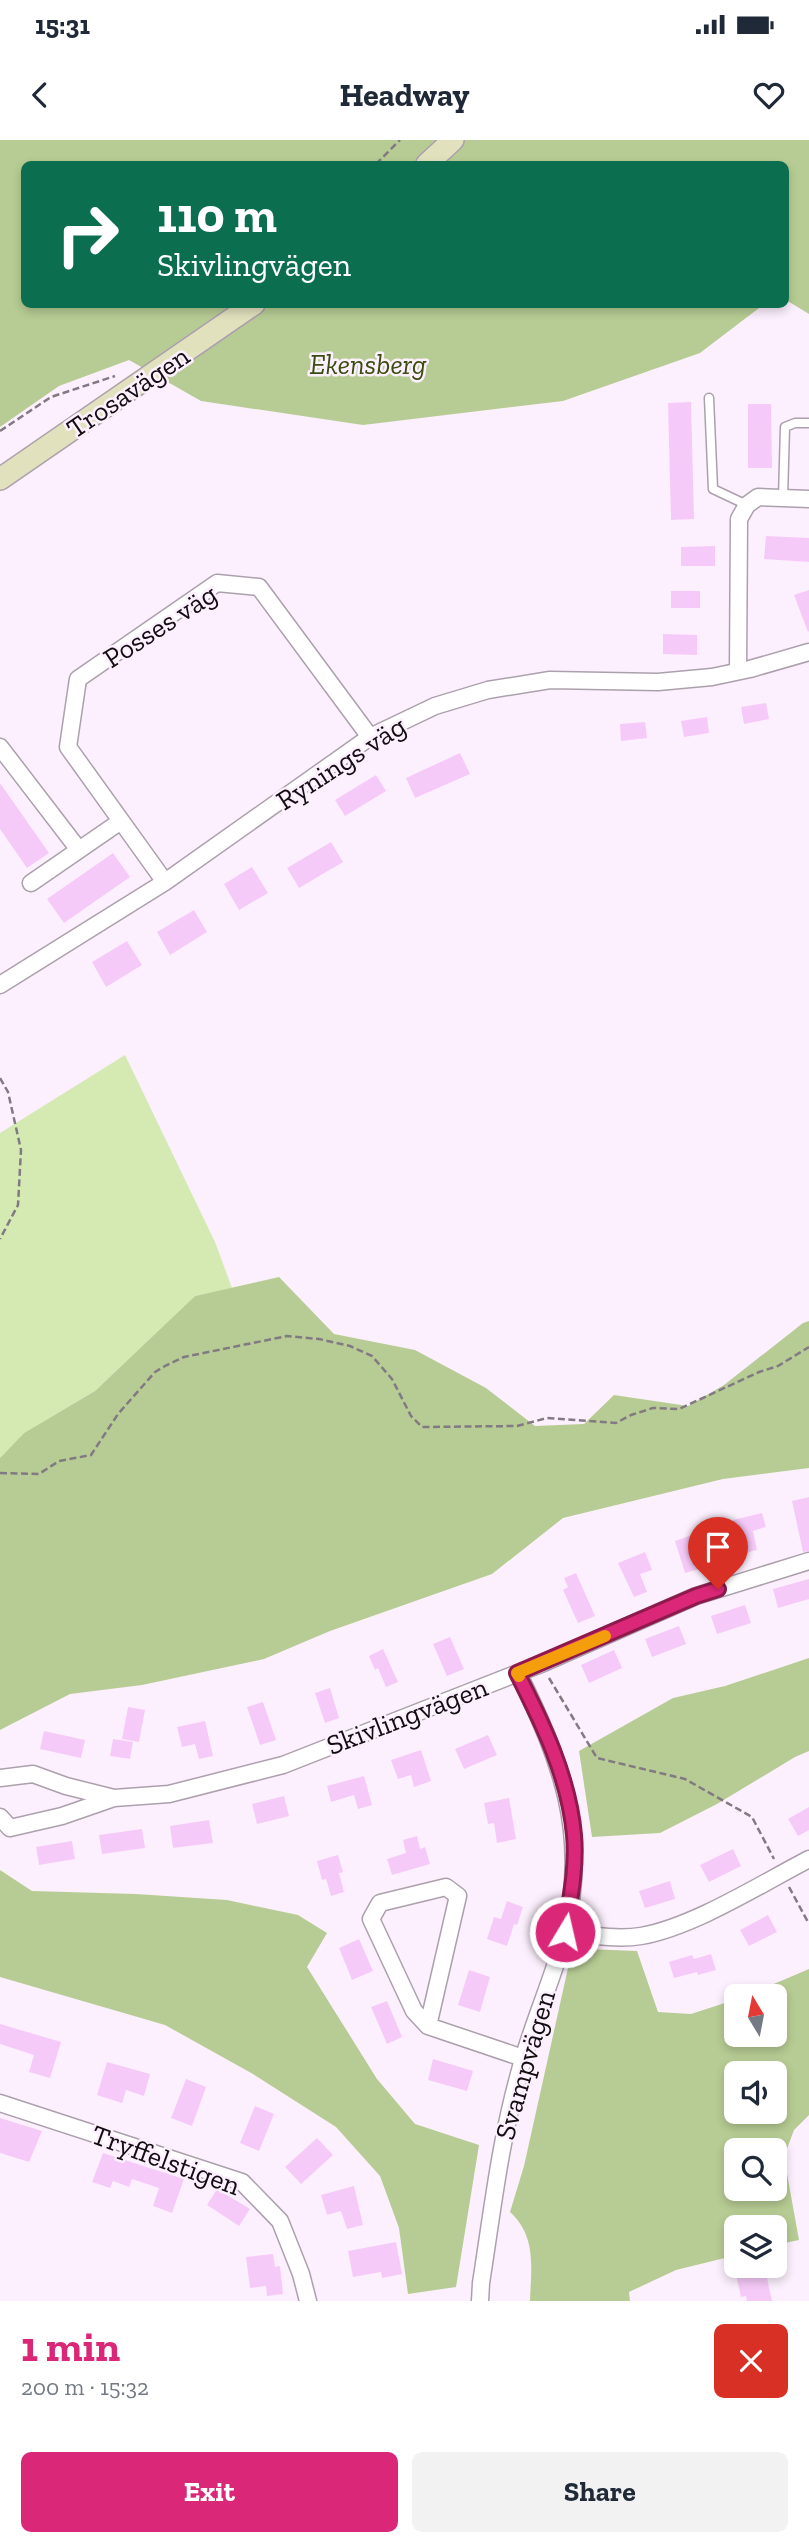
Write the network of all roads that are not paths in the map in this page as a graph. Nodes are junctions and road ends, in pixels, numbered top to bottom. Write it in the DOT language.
graph roads {
  1 [pos="453,140"];
  2 [pos="430,161"];
  3 [pos="248,308"];
  4 [pos="709,398"];
  5 [pos="809,423"];
  6 [pos="0,479"];
  7 [pos="783,498"];
  8 [pos="809,499"];
  9 [pos="747,505"];
  10 [pos="809,652"];
  11 [pos="737,671"];
  12 [pos="370,737"];
  13 [pos="0,747"];
  14 [pos="121,821"];
  15 [pos="79,850"];
  16 [pos="165,882"];
  17 [pos="31,883"];
  18 [pos="0,985"];
  19 [pos="809,1560"];
  20 [pos="517,1673"];
  21 [pos="0,1778"];
  22 [pos="114,1798"];
  23 [pos="0,1817"];
  24 [pos="809,1859"];
  25 [pos="565,1932"];
  26 [pos="428,2026"];
  27 [pos="523,2058"];
  28 [pos="0,2103"];
  29 [pos="476,2300"];
  30 [pos="309,2301"];
  1 -- 2 [label="main road"];
  3 -- 6 [label="main road, Trosavägen"];
  4 -- 9 [label="lane"];
  5 -- 7 [label="lane"];
  7 -- 8 [label="street"];
  7 -- 9 [label="street"];
  9 -- 11 [label="street"];
  10 -- 11 [label="street, Rynings väg"];
  11 -- 12 [label="street, Rynings väg"];
  12 -- 14 [label="street, Posses väg"];
  12 -- 16 [label="street, Rynings väg"];
  13 -- 15 [label="street"];
  14 -- 15 [label="street"];
  14 -- 16 [label="street, Posses väg"];
  15 -- 17 [label="street"];
  16 -- 18 [label="street, Rynings väg"];
  19 -- 20 [label="street, Skivlingvägen"];
  20 -- 22 [label="street, Skivlingvägen"];
  20 -- 25 [label="street, Svampvägen"];
  21 -- 22 [label="street, Skivlingvägen"];
  22 -- 23 [label="street, Skivlingvägen"];
  24 -- 25 [label="street"];
  25 -- 27 [label="street, Svampvägen"];
  26 -- 26 [label="street"];
  26 -- 27 [label="street"];
  27 -- 29 [label="street, Svampvägen"];
  28 -- 30 [label="street, Tryffelstigen"];
}
